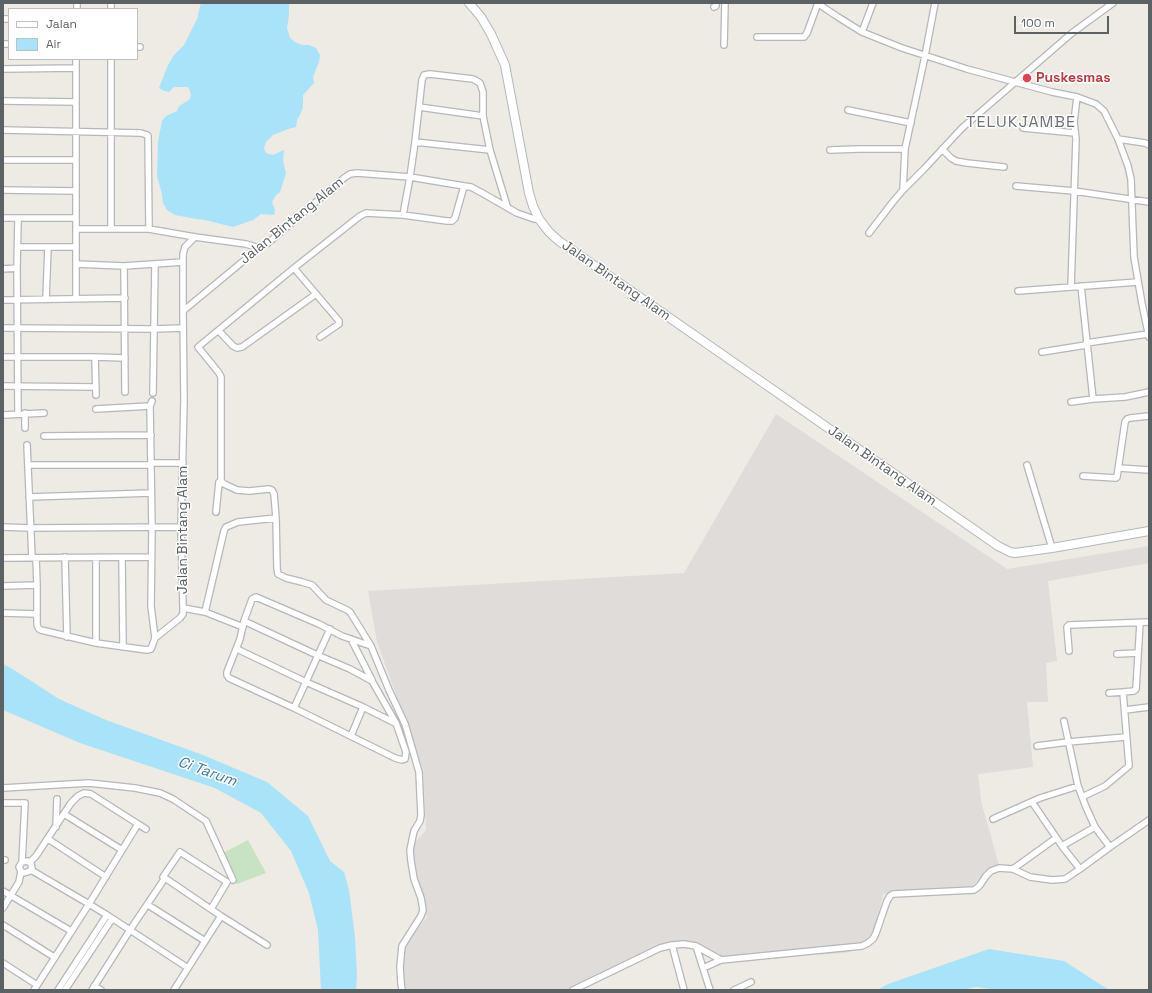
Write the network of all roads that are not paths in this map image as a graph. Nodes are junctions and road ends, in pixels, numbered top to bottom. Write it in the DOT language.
graph roads {
  1 [pos="469,3"];
  2 [pos="725,3"];
  3 [pos="818,3"];
  4 [pos="873,3"];
  5 [pos="935,3"];
  6 [pos="1113,3"];
  7 [pos="862,32"];
  8 [pos="757,37"];
  9 [pos="724,44"];
  10 [pos="925,56"];
  11 [pos="76,60"];
  12 [pos="111,60"];
  13 [pos="76,68"];
  14 [pos="3,69"];
  15 [pos="1015,82"];
  16 [pos="1077,97"];
  17 [pos="3,101"];
  18 [pos="76,102"];
  19 [pos="419,107"];
  20 [pos="848,110"];
  21 [pos="483,116"];
  22 [pos="911,123"];
  23 [pos="1023,128"];
  24 [pos="3,130"];
  25 [pos="76,131"];
  26 [pos="111,132"];
  27 [pos="1075,133"];
  28 [pos="1118,139"];
  29 [pos="415,142"];
  30 [pos="1149,144"];
  31 [pos="905,149"];
  32 [pos="942,149"];
  33 [pos="490,150"];
  34 [pos="830,150"];
  35 [pos="3,160"];
  36 [pos="76,160"];
  37 [pos="1004,167"];
  38 [pos="410,177"];
  39 [pos="464,186"];
  40 [pos="1016,186"];
  41 [pos="3,190"];
  42 [pos="903,190"];
  43 [pos="76,191"];
  44 [pos="1074,191"];
  45 [pos="1132,199"];
  46 [pos="1149,202"];
  47 [pos="507,206"];
  48 [pos="403,215"];
  49 [pos="3,218"];
  50 [pos="18,218"];
  51 [pos="76,218"];
  52 [pos="539,219"];
  53 [pos="76,229"];
  54 [pos="111,229"];
  55 [pos="149,229"];
  56 [pos="869,233"];
  57 [pos="195,237"];
  58 [pos="18,247"];
  59 [pos="48,247"];
  60 [pos="76,248"];
  61 [pos="258,248"];
  62 [pos="184,262"];
  63 [pos="76,264"];
  64 [pos="155,264"];
  65 [pos="124,266"];
  66 [pos="17,268"];
  67 [pos="294,268"];
  68 [pos="3,269"];
  69 [pos="1138,282"];
  70 [pos="1081,286"];
  71 [pos="1071,287"];
  72 [pos="1018,291"];
  73 [pos="316,294"];
  74 [pos="125,298"];
  75 [pos="46,299"];
  76 [pos="76,299"];
  77 [pos="3,300"];
  78 [pos="18,300"];
  79 [pos="183,311"];
  80 [pos="17,327"];
  81 [pos="3,328"];
  82 [pos="183,328"];
  83 [pos="125,329"];
  84 [pos="154,329"];
  85 [pos="219,331"];
  86 [pos="1149,336"];
  87 [pos="320,337"];
  88 [pos="1086,344"];
  89 [pos="1042,352"];
  90 [pos="3,357"];
  91 [pos="95,357"];
  92 [pos="18,358"];
  93 [pos="125,358"];
  94 [pos="3,386"];
  95 [pos="17,386"];
  96 [pos="95,387"];
  97 [pos="125,392"];
  98 [pos="1149,392"];
  99 [pos="153,393"];
  100 [pos="96,395"];
  101 [pos="1093,399"];
  102 [pos="1071,402"];
  103 [pos="96,409"];
  104 [pos="44,413"];
  105 [pos="18,414"];
  106 [pos="25,414"];
  107 [pos="3,415"];
  108 [pos="1149,416"];
  109 [pos="25,428"];
  110 [pos="151,435"];
  111 [pos="44,436"];
  112 [pos="27,445"];
  113 [pos="183,463"];
  114 [pos="151,464"];
  115 [pos="28,465"];
  116 [pos="1027,465"];
  117 [pos="1119,468"];
  118 [pos="1149,470"];
  119 [pos="1083,476"];
  120 [pos="221,481"];
  121 [pos="151,493"];
  122 [pos="29,497"];
  123 [pos="216,512"];
  124 [pos="276,518"];
  125 [pos="3,527"];
  126 [pos="181,527"];
  127 [pos="30,528"];
  128 [pos="152,528"];
  129 [pos="1149,531"];
  130 [pos="1052,548"];
  131 [pos="65,557"];
  132 [pos="151,557"];
  133 [pos="3,558"];
  134 [pos="34,558"];
  135 [pos="96,558"];
  136 [pos="122,558"];
  137 [pos="37,585"];
  138 [pos="3,586"];
  139 [pos="183,608"];
  140 [pos="205,612"];
  141 [pos="3,613"];
  142 [pos="37,614"];
  143 [pos="1149,622"];
  144 [pos="1140,623"];
  145 [pos="244,624"];
  146 [pos="330,629"];
  147 [pos="67,637"];
  148 [pos="155,638"];
  149 [pos="351,639"];
  150 [pos="96,643"];
  151 [pos="371,646"];
  152 [pos="123,647"];
  153 [pos="237,649"];
  154 [pos="1069,651"];
  155 [pos="1138,653"];
  156 [pos="1117,654"];
  157 [pos="317,655"];
  158 [pos="372,681"];
  159 [pos="306,682"];
  160 [pos="1109,692"];
  161 [pos="1123,692"];
  162 [pos="363,707"];
  163 [pos="1149,707"];
  164 [pos="294,708"];
  165 [pos="1125,710"];
  166 [pos="1064,721"];
  167 [pos="396,723"];
  168 [pos="351,736"];
  169 [pos="1126,737"];
  170 [pos="1068,742"];
  171 [pos="1037,746"];
  172 [pos="1078,786"];
  173 [pos="3,788"];
  174 [pos="1082,797"];
  175 [pos="57,799"];
  176 [pos="1032,802"];
  177 [pos="3,803"];
  178 [pos="64,814"];
  179 [pos="993,819"];
  180 [pos="1149,820"];
  181 [pos="138,824"];
  182 [pos="56,827"];
  183 [pos="1095,827"];
  184 [pos="146,829"];
  185 [pos="1056,838"];
  186 [pos="48,839"];
  187 [pos="1062,846"];
  188 [pos="1110,847"];
  189 [pos="122,850"];
  190 [pos="22,862"];
  191 [pos="30,862"];
  192 [pos="1013,869"];
  193 [pos="1080,869"];
  194 [pos="26,871"];
  195 [pos="106,877"];
  196 [pos="166,878"];
  197 [pos="233,880"];
  198 [pos="3,891"];
  199 [pos="11,896"];
  200 [pos="89,904"];
  201 [pos="148,905"];
  202 [pos="3,908"];
  203 [pos="211,909"];
  204 [pos="107,915"];
  205 [pos="222,916"];
  206 [pos="112,919"];
  207 [pos="3,925"];
  208 [pos="130,930"];
  209 [pos="71,931"];
  210 [pos="205,941"];
  211 [pos="267,945"];
  212 [pos="672,945"];
  213 [pos="696,946"];
  214 [pos="54,957"];
  215 [pos="721,960"];
  216 [pos="3,963"];
  217 [pos="188,968"];
  218 [pos="703,968"];
  219 [pos="751,982"];
  220 [pos="35,988"];
  221 [pos="93,988"];
  222 [pos="58,990"];
  223 [pos="65,990"];
  224 [pos="101,990"];
  225 [pos="174,990"];
  226 [pos="402,990"];
  227 [pos="573,990"];
  228 [pos="684,990"];
  229 [pos="710,990"];
  230 [pos="734,990"];
  1 -- 52 [label="street"];
  2 -- 9 [label="street"];
  3 -- 7 [label="street"];
  3 -- 8 [label="street"];
  4 -- 7 [label="street"];
  5 -- 10 [label="street"];
  6 -- 15 [label="street"];
  7 -- 10 [label="street"];
  10 -- 15 [label="street"];
  10 -- 22 [label="street"];
  11 -- 13 [label="street"];
  12 -- 26 [label="street"];
  13 -- 14 [label="street"];
  13 -- 18 [label="street"];
  15 -- 16 [label="street"];
  15 -- 32 [label="street"];
  16 -- 27 [label="street"];
  16 -- 28 [label="street"];
  17 -- 18 [label="street"];
  18 -- 25 [label="street"];
  19 -- 21 [label="street"];
  19 -- 21 [label="street"];
  19 -- 29 [label="street"];
  20 -- 22 [label="street"];
  21 -- 33 [label="street"];
  22 -- 31 [label="street"];
  23 -- 27 [label="street"];
  24 -- 25 [label="street"];
  25 -- 26 [label="street"];
  25 -- 36 [label="street"];
  26 -- 54 [label="street"];
  26 -- 55 [label="street"];
  27 -- 44 [label="street"];
  28 -- 30 [label="street"];
  28 -- 45 [label="street"];
  29 -- 33 [label="street"];
  29 -- 38 [label="street"];
  31 -- 34 [label="street"];
  31 -- 42 [label="street"];
  32 -- 37 [label="street"];
  32 -- 42 [label="street"];
  33 -- 47 [label="street"];
  35 -- 36 [label="street"];
  36 -- 43 [label="street"];
  38 -- 39 [label="street, Jalan Bintang Alam"];
  38 -- 48 [label="street"];
  38 -- 61 [label="street, Jalan Bintang Alam"];
  39 -- 47 [label="street, Jalan Bintang Alam"];
  39 -- 48 [label="street"];
  40 -- 44 [label="street"];
  41 -- 43 [label="street"];
  42 -- 56 [label="street"];
  43 -- 51 [label="street"];
  44 -- 45 [label="street"];
  44 -- 71 [label="street"];
  45 -- 46 [label="street"];
  45 -- 69 [label="street"];
  47 -- 52 [label="street, Jalan Bintang Alam"];
  48 -- 67 [label="street"];
  49 -- 50 [label="street"];
  50 -- 51 [label="street"];
  50 -- 58 [label="street"];
  51 -- 53 [label="street"];
  52 -- 130 [label="street, Jalan Bintang Alam"];
  53 -- 54 [label="street"];
  53 -- 60 [label="street"];
  54 -- 55 [label="street"];
  55 -- 57 [label="street"];
  57 -- 61 [label="street"];
  57 -- 62 [label="street"];
  58 -- 59 [label="street"];
  58 -- 66 [label="street"];
  59 -- 60 [label="street"];
  59 -- 75 [label="street"];
  60 -- 63 [label="street"];
  61 -- 79 [label="street, Jalan Bintang Alam"];
  62 -- 64 [label="street"];
  62 -- 79 [label="street"];
  63 -- 65 [label="street"];
  63 -- 76 [label="street"];
  64 -- 65 [label="street"];
  64 -- 84 [label="street"];
  65 -- 74 [label="street"];
  66 -- 68 [label="street"];
  66 -- 78 [label="street"];
  67 -- 73 [label="street"];
  67 -- 85 [label="street"];
  69 -- 70 [label="street"];
  69 -- 86 [label="street"];
  70 -- 71 [label="street"];
  70 -- 88 [label="street"];
  71 -- 72 [label="street"];
  73 -- 85 [label="street"];
  73 -- 87 [label="street"];
  74 -- 76 [label="street"];
  74 -- 83 [label="street"];
  75 -- 76 [label="street"];
  75 -- 78 [label="street"];
  77 -- 78 [label="street"];
  78 -- 80 [label="street"];
  79 -- 82 [label="street, Jalan Bintang Alam"];
  80 -- 81 [label="street"];
  80 -- 83 [label="street"];
  80 -- 92 [label="street"];
  82 -- 84 [label="street"];
  82 -- 113 [label="street, Jalan Bintang Alam"];
  83 -- 84 [label="street"];
  83 -- 93 [label="street"];
  84 -- 99 [label="street"];
  85 -- 120 [label="street"];
  86 -- 88 [label="street"];
  88 -- 89 [label="street"];
  88 -- 101 [label="street"];
  90 -- 92 [label="street"];
  91 -- 92 [label="street"];
  91 -- 93 [label="street"];
  91 -- 96 [label="street"];
  92 -- 95 [label="street"];
  93 -- 97 [label="street"];
  94 -- 95 [label="street"];
  95 -- 96 [label="street"];
  95 -- 105 [label="street"];
  96 -- 100 [label="street"];
  98 -- 101 [label="street"];
  101 -- 102 [label="street"];
  103 -- 110 [label="street"];
  104 -- 106 [label="street"];
  105 -- 106 [label="street"];
  105 -- 107 [label="street"];
  106 -- 109 [label="street"];
  108 -- 117 [label="street"];
  110 -- 111 [label="street"];
  110 -- 114 [label="street"];
  112 -- 115 [label="street, Jalan Bintang Alam"];
  113 -- 114 [label="street"];
  113 -- 126 [label="street, Jalan Bintang Alam"];
  114 -- 115 [label="street"];
  114 -- 121 [label="street"];
  115 -- 122 [label="street, Jalan Bintang Alam"];
  116 -- 130 [label="street"];
  117 -- 118 [label="street"];
  117 -- 119 [label="street"];
  120 -- 123 [label="street"];
  120 -- 124 [label="street"];
  121 -- 122 [label="street"];
  121 -- 128 [label="street"];
  122 -- 127 [label="street, Jalan Bintang Alam"];
  124 -- 140 [label="street"];
  124 -- 151 [label="street"];
  125 -- 127 [label="street"];
  126 -- 128 [label="street"];
  126 -- 139 [label="street, Jalan Bintang Alam"];
  127 -- 128 [label="street"];
  127 -- 134 [label="street, Jalan Bintang Alam"];
  128 -- 132 [label="street"];
  129 -- 130 [label="street, Jalan Bintang Alam"];
  131 -- 134 [label="street"];
  131 -- 135 [label="street"];
  131 -- 147 [label="street"];
  132 -- 136 [label="street"];
  132 -- 148 [label="street"];
  133 -- 134 [label="street"];
  134 -- 137 [label="street, Jalan Bintang Alam"];
  135 -- 136 [label="street"];
  135 -- 150 [label="street"];
  136 -- 152 [label="street"];
  137 -- 138 [label="street"];
  137 -- 142 [label="street, Jalan Bintang Alam"];
  139 -- 140 [label="street"];
  139 -- 148 [label="street, Jalan Bintang Alam"];
  140 -- 145 [label="street"];
  141 -- 142 [label="street"];
  142 -- 147 [label="street, Jalan Bintang Alam"];
  143 -- 144 [label="street"];
  144 -- 154 [label="street"];
  144 -- 155 [label="street"];
  145 -- 146 [label="street"];
  145 -- 153 [label="street"];
  145 -- 157 [label="street"];
  146 -- 149 [label="street"];
  146 -- 157 [label="street"];
  147 -- 150 [label="street, Jalan Bintang Alam"];
  148 -- 152 [label="street, Jalan Bintang Alam"];
  149 -- 151 [label="street"];
  149 -- 158 [label="street"];
  150 -- 152 [label="street, Jalan Bintang Alam"];
  151 -- 226 [label="street"];
  153 -- 159 [label="street"];
  153 -- 164 [label="street"];
  155 -- 156 [label="street"];
  155 -- 161 [label="street"];
  157 -- 158 [label="street"];
  157 -- 159 [label="street"];
  158 -- 167 [label="street"];
  159 -- 162 [label="street"];
  159 -- 164 [label="street"];
  160 -- 161 [label="street"];
  161 -- 165 [label="street"];
  162 -- 167 [label="street"];
  162 -- 168 [label="street"];
  163 -- 165 [label="street"];
  164 -- 168 [label="street"];
  165 -- 169 [label="street"];
  166 -- 170 [label="street"];
  167 -- 168 [label="street"];
  169 -- 170 [label="street"];
  169 -- 174 [label="street"];
  170 -- 171 [label="street"];
  170 -- 172 [label="street"];
  172 -- 174 [label="street"];
  172 -- 176 [label="street"];
  173 -- 197 [label="street"];
  174 -- 183 [label="street"];
  175 -- 182 [label="street"];
  176 -- 179 [label="street"];
  176 -- 185 [label="street"];
  177 -- 190 [label="street"];
  178 -- 181 [label="street"];
  178 -- 182 [label="street"];
  178 -- 189 [label="street"];
  180 -- 188 [label="street"];
  181 -- 184 [label="street"];
  181 -- 189 [label="street"];
  182 -- 186 [label="street"];
  183 -- 187 [label="street"];
  183 -- 188 [label="street"];
  185 -- 187 [label="street"];
  185 -- 192 [label="street"];
  186 -- 191 [label="street"];
  186 -- 195 [label="street"];
  187 -- 193 [label="street"];
  188 -- 193 [label="street"];
  189 -- 195 [label="street"];
  190 -- 191 [label="street"];
  190 -- 194 [label="street"];
  191 -- 194 [label="street"];
  192 -- 193 [label="street"];
  192 -- 215 [label="street"];
  194 -- 199 [label="street"];
  194 -- 200 [label="street"];
  195 -- 200 [label="street"];
  196 -- 201 [label="street"];
  196 -- 203 [label="street"];
  196 -- 203 [label="street"];
  198 -- 199 [label="street"];
  199 -- 202 [label="street"];
  199 -- 209 [label="street"];
  200 -- 204 [label="street"];
  200 -- 209 [label="street"];
  201 -- 208 [label="street"];
  201 -- 210 [label="street"];
  203 -- 205 [label="street"];
  204 -- 206 [label="street"];
  204 -- 222 [label="street"];
  205 -- 210 [label="street"];
  205 -- 211 [label="street"];
  206 -- 208 [label="street"];
  206 -- 223 [label="street"];
  207 -- 214 [label="street"];
  208 -- 217 [label="street"];
  208 -- 221 [label="street"];
  209 -- 214 [label="street"];
  210 -- 217 [label="street"];
  212 -- 213 [label="street"];
  212 -- 227 [label="street"];
  212 -- 228 [label="street"];
  213 -- 215 [label="street"];
  213 -- 218 [label="street"];
  214 -- 220 [label="street"];
  215 -- 218 [label="street"];
  216 -- 220 [label="street"];
  217 -- 225 [label="street"];
  218 -- 229 [label="street"];
  219 -- 230 [label="street"];
  221 -- 224 [label="street"];
}
